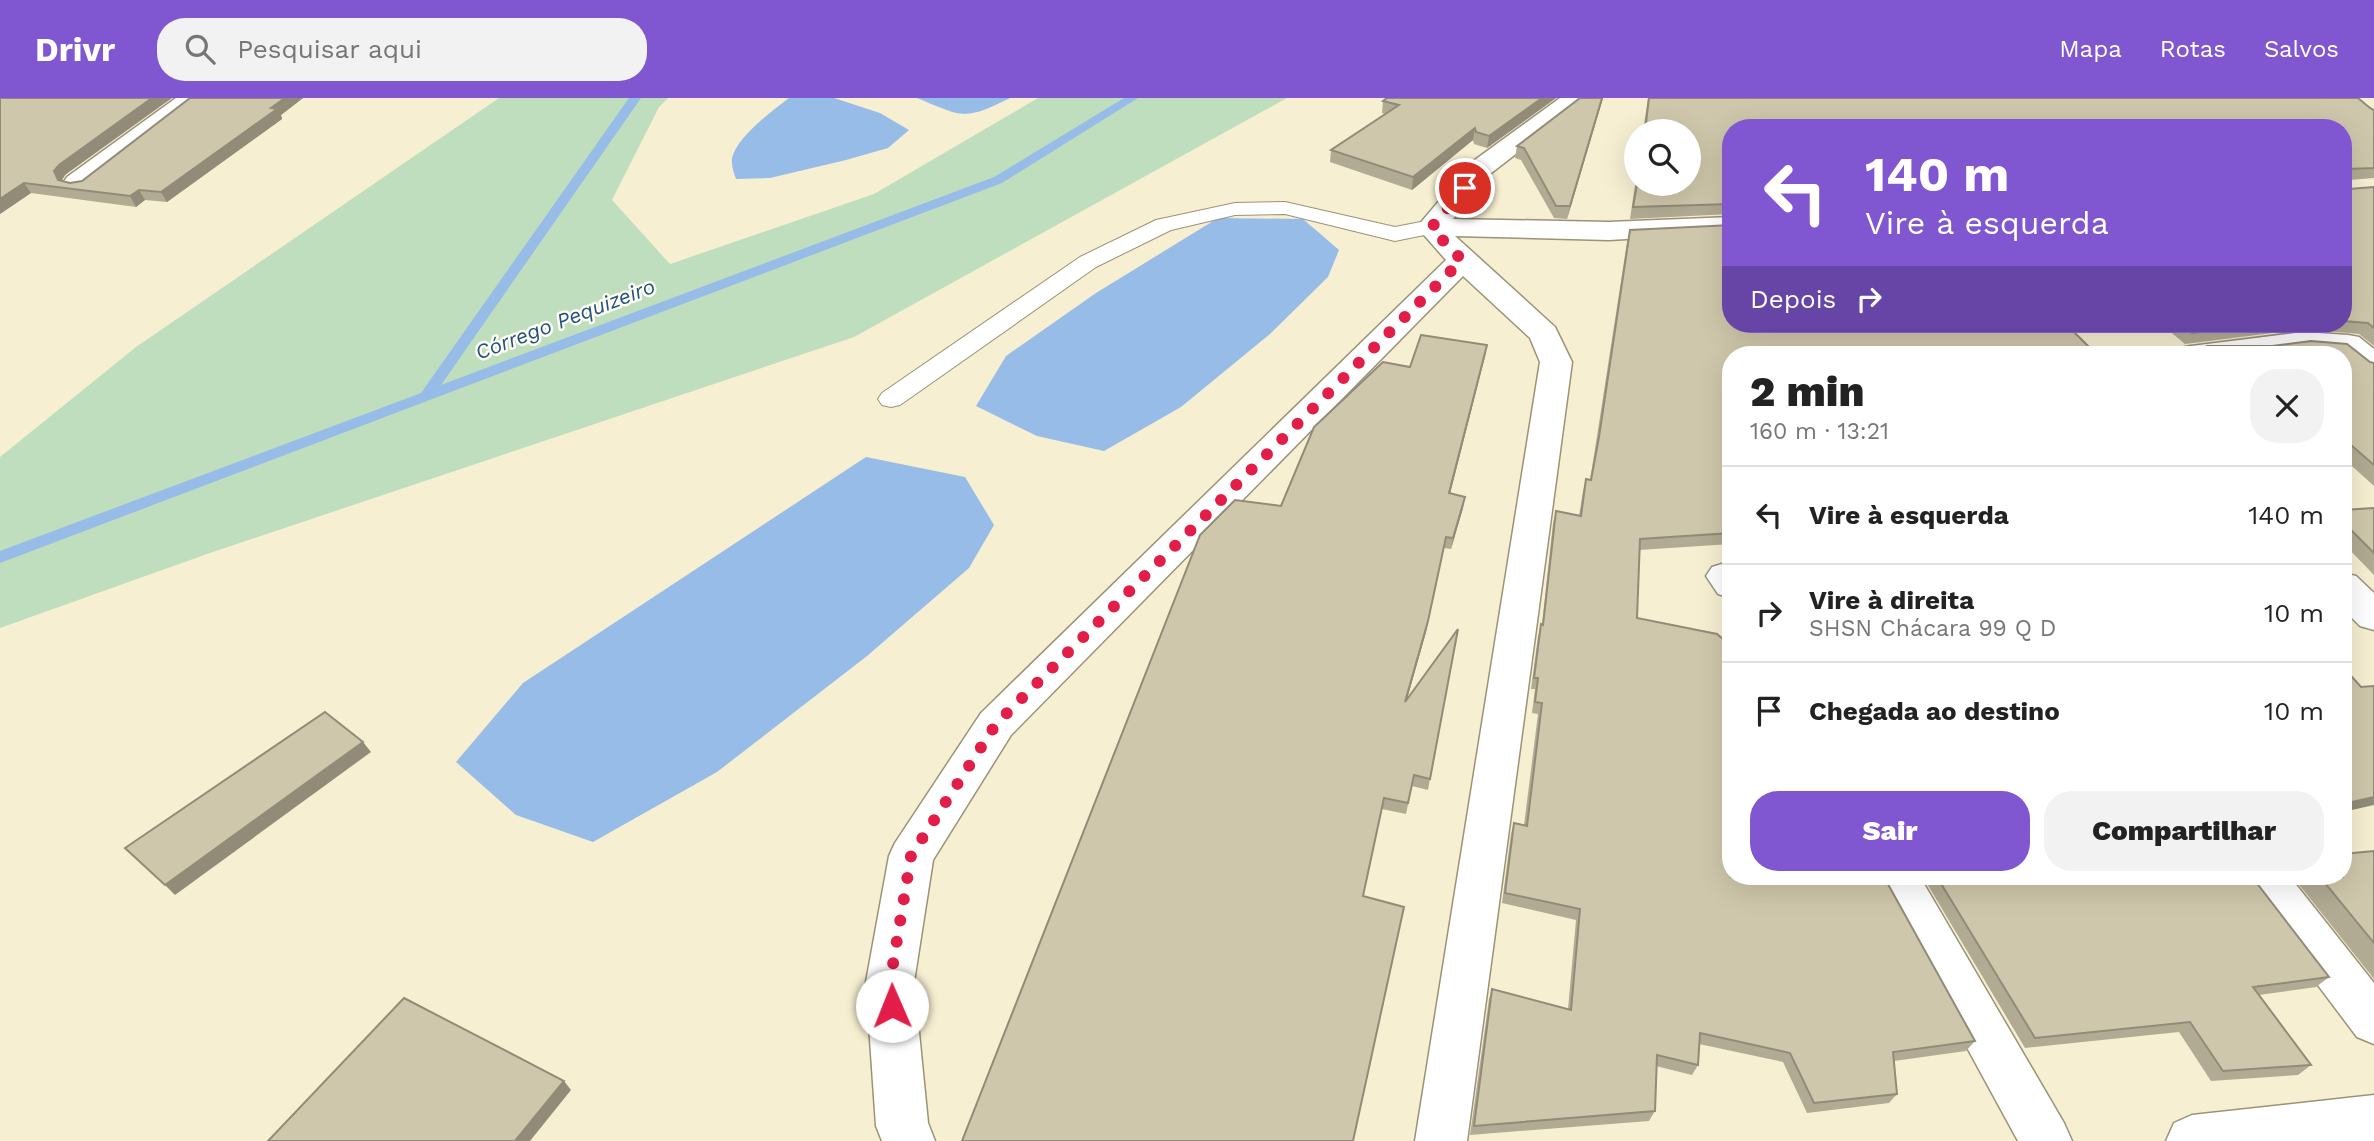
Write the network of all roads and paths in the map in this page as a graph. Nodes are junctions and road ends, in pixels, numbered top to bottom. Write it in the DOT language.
graph roads {
  1 [pos="192,98"];
  2 [pos="1576,98"];
  3 [pos="76,183"];
  4 [pos="1722,225"];
  5 [pos="1431,228"];
  6 [pos="1462,260"];
  7 [pos="2263,346"];
  8 [pos="2351,346"];
  9 [pos="2352,347"];
  10 [pos="2374,364"];
  11 [pos="891,400"];
  12 [pos="2352,595"];
  13 [pos="2374,616"];
  14 [pos="1901,885"];
  15 [pos="2269,885"];
  16 [pos="2374,1021"];
  17 [pos="2374,1120"];
  18 [pos="2222,1140"];
  19 [pos="909,1141"];
  20 [pos="1441,1141"];
  21 [pos="2046,1141"];
  1 -- 3 [label="street"];
  2 -- 5 [label="street"];
  4 -- 5 [label="street"];
  5 -- 6 [label="street"];
  5 -- 11 [label="lane"];
  6 -- 19 [label="street"];
  6 -- 20 [label="street"];
  7 -- 8 [label="street"];
  9 -- 10 [label="street"];
  12 -- 13 [label="street"];
  14 -- 21 [label="street"];
  15 -- 16 [label="street"];
  17 -- 18 [label="street"];
}
